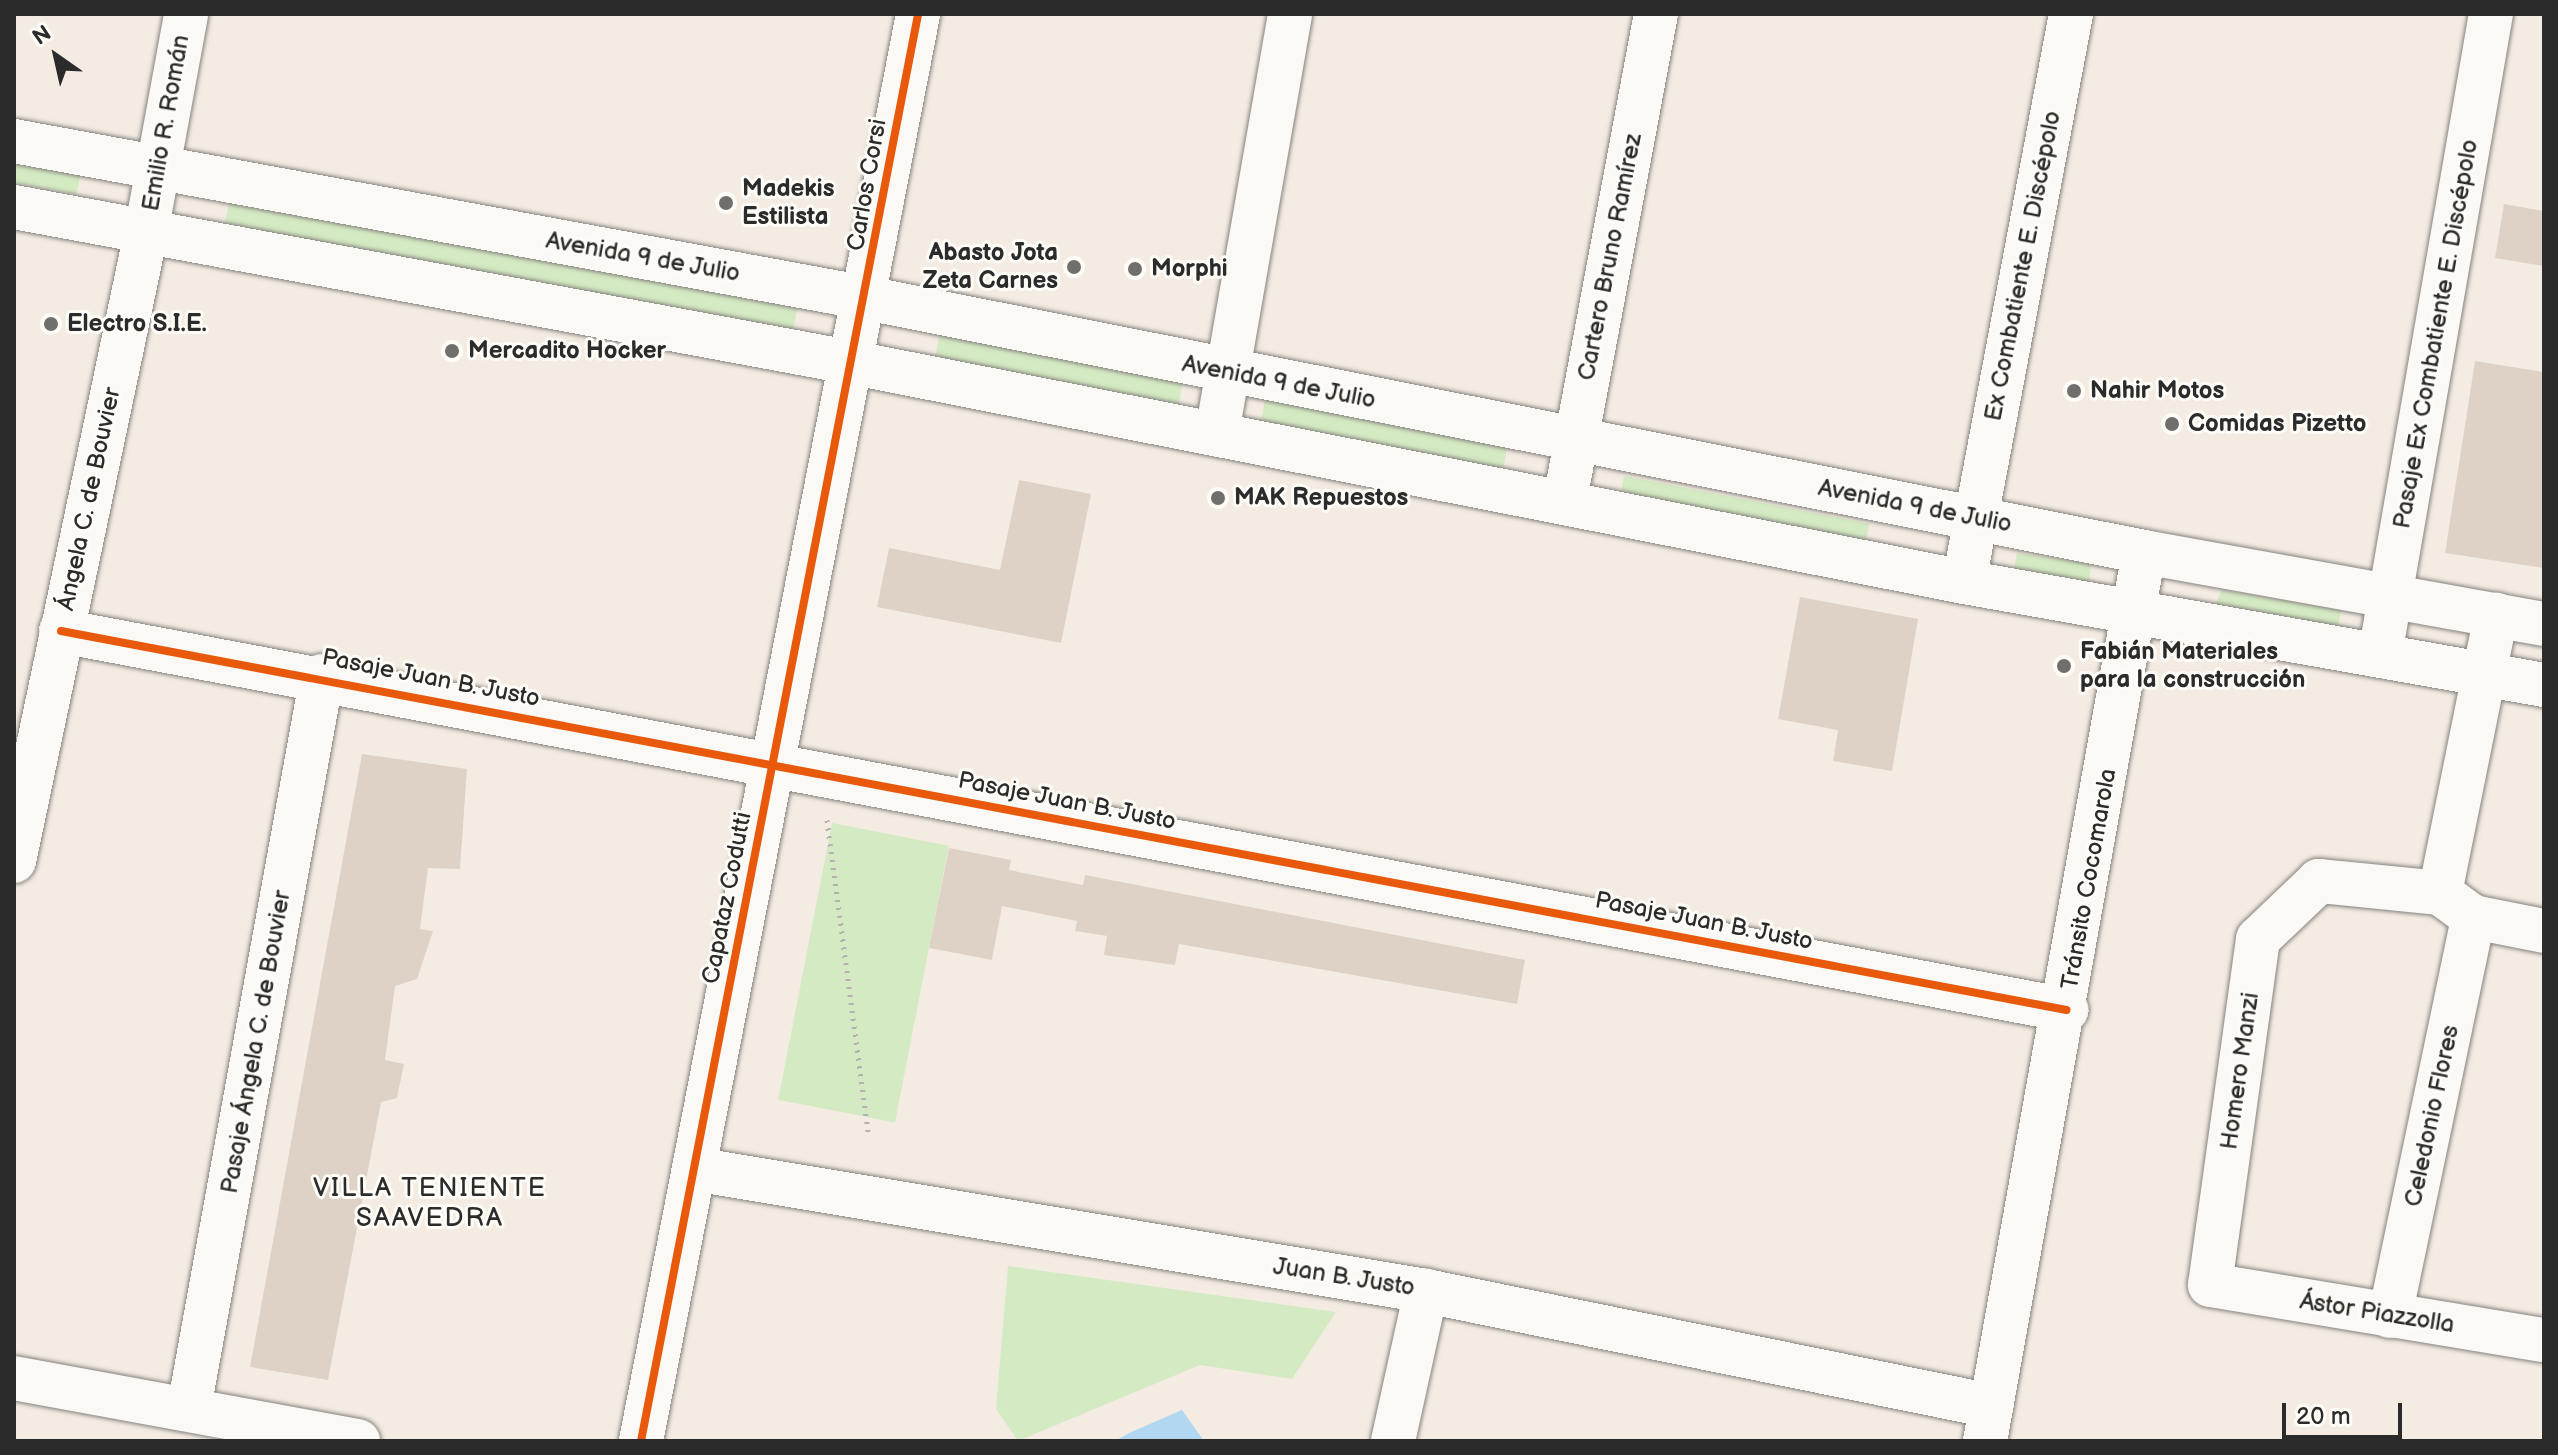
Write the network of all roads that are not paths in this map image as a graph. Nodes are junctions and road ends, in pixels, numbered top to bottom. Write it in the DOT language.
graph roads {
  1 [pos="186,14"];
  2 [pos="918,14"];
  3 [pos="1290,14"];
  4 [pos="1656,14"];
  5 [pos="2071,14"];
  6 [pos="2491,14"];
  7 [pos="14,141"];
  8 [pos="157,169"];
  9 [pos="14,207"];
  10 [pos="146,233"];
  11 [pos="866,298"];
  12 [pos="849,362"];
  13 [pos="1226,373"];
  14 [pos="1217,433"];
  15 [pos="1575,438"];
  16 [pos="1565,500"];
  17 [pos="1975,518"];
  18 [pos="2144,552"];
  19 [pos="1964,582"];
  20 [pos="2392,597"];
  21 [pos="2134,612"];
  22 [pos="2496,615"];
  23 [pos="2544,624"];
  24 [pos="61,631"];
  25 [pos="2380,655"];
  26 [pos="2484,674"];
  27 [pos="322,676"];
  28 [pos="2544,685"];
  29 [pos="773,766"];
  30 [pos="14,861"];
  31 [pos="2456,905"];
  32 [pos="2544,931"];
  33 [pos="2067,1010"];
  34 [pos="694,1169"];
  35 [pos="2210,1285"];
  36 [pos="1426,1291"];
  37 [pos="2390,1316"];
  38 [pos="2544,1340"];
  39 [pos="14,1378"];
  40 [pos="189,1408"];
  41 [pos="1988,1423"];
  42 [pos="358,1441"];
  43 [pos="641,1441"];
  44 [pos="1393,1441"];
  1 -- 8 [label="street, Emilio R. Román"];
  2 -- 11 [label="street, Carlos Corsi"];
  3 -- 13 [label="street"];
  4 -- 15 [label="street, Cartero Bruno Ramírez"];
  5 -- 17 [label="street, Ex Combatiente E. Discépolo"];
  6 -- 20 [label="street, Pasaje Ex Combatiente E. Discépolo"];
  7 -- 8 [label="street, Avenida 9 de Julio"];
  8 -- 10 [label="street, Emilio R. Román"];
  8 -- 11 [label="street, Avenida 9 de Julio"];
  9 -- 10 [label="street"];
  10 -- 12 [label="street"];
  10 -- 24 [label="street, Ángela C. de Bouvier"];
  11 -- 12 [label="street, Carlos Corsi"];
  11 -- 13 [label="street, Avenida 9 de Julio"];
  12 -- 14 [label="street"];
  12 -- 29 [label="street, Capataz Codutti"];
  13 -- 14 [label="street"];
  13 -- 15 [label="street, Avenida 9 de Julio"];
  14 -- 16 [label="street"];
  15 -- 16 [label="street, Cartero Bruno Ramírez"];
  15 -- 17 [label="street, Avenida 9 de Julio"];
  16 -- 19 [label="street"];
  17 -- 18 [label="street, Avenida 9 de Julio"];
  17 -- 19 [label="street, Ex Combatiente E. Discépolo"];
  18 -- 20 [label="street, Avenida 9 de Julio"];
  18 -- 21 [label="street, Tránsito Cocomarola"];
  19 -- 21 [label="street"];
  20 -- 22 [label="street, Avenida 9 de Julio"];
  20 -- 25 [label="street, Pasaje Ex Combatiente E. Discépolo"];
  21 -- 25 [label="street"];
  21 -- 33 [label="street, Tránsito Cocomarola"];
  22 -- 23 [label="street, Avenida 9 de Julio"];
  22 -- 26 [label="street, Celedonio Flores"];
  24 -- 27 [label="street, Pasaje Juan B. Justo"];
  24 -- 30 [label="street, Ángela C. de Bouvier"];
  25 -- 26 [label="street"];
  26 -- 28 [label="street"];
  26 -- 31 [label="street, Celedonio Flores"];
  27 -- 29 [label="street, Pasaje Juan B. Justo"];
  27 -- 40 [label="street, Pasaje Ángela C. de Bouvier"];
  29 -- 33 [label="street, Pasaje Juan B. Justo"];
  29 -- 34 [label="street, Capataz Codutti"];
  31 -- 32 [label="street"];
  31 -- 35 [label="street, Homero Manzi"];
  31 -- 37 [label="street, Celedonio Flores"];
  33 -- 41 [label="street, Tránsito Cocomarola"];
  34 -- 36 [label="street, Juan B. Justo"];
  34 -- 43 [label="street, Capataz Codutti"];
  35 -- 37 [label="street, Ástor Piazzolla"];
  36 -- 41 [label="street, Juan B. Justo"];
  36 -- 44 [label="street"];
  37 -- 38 [label="street, Ástor Piazzolla"];
  39 -- 40 [label="street"];
  40 -- 42 [label="street"];
}
